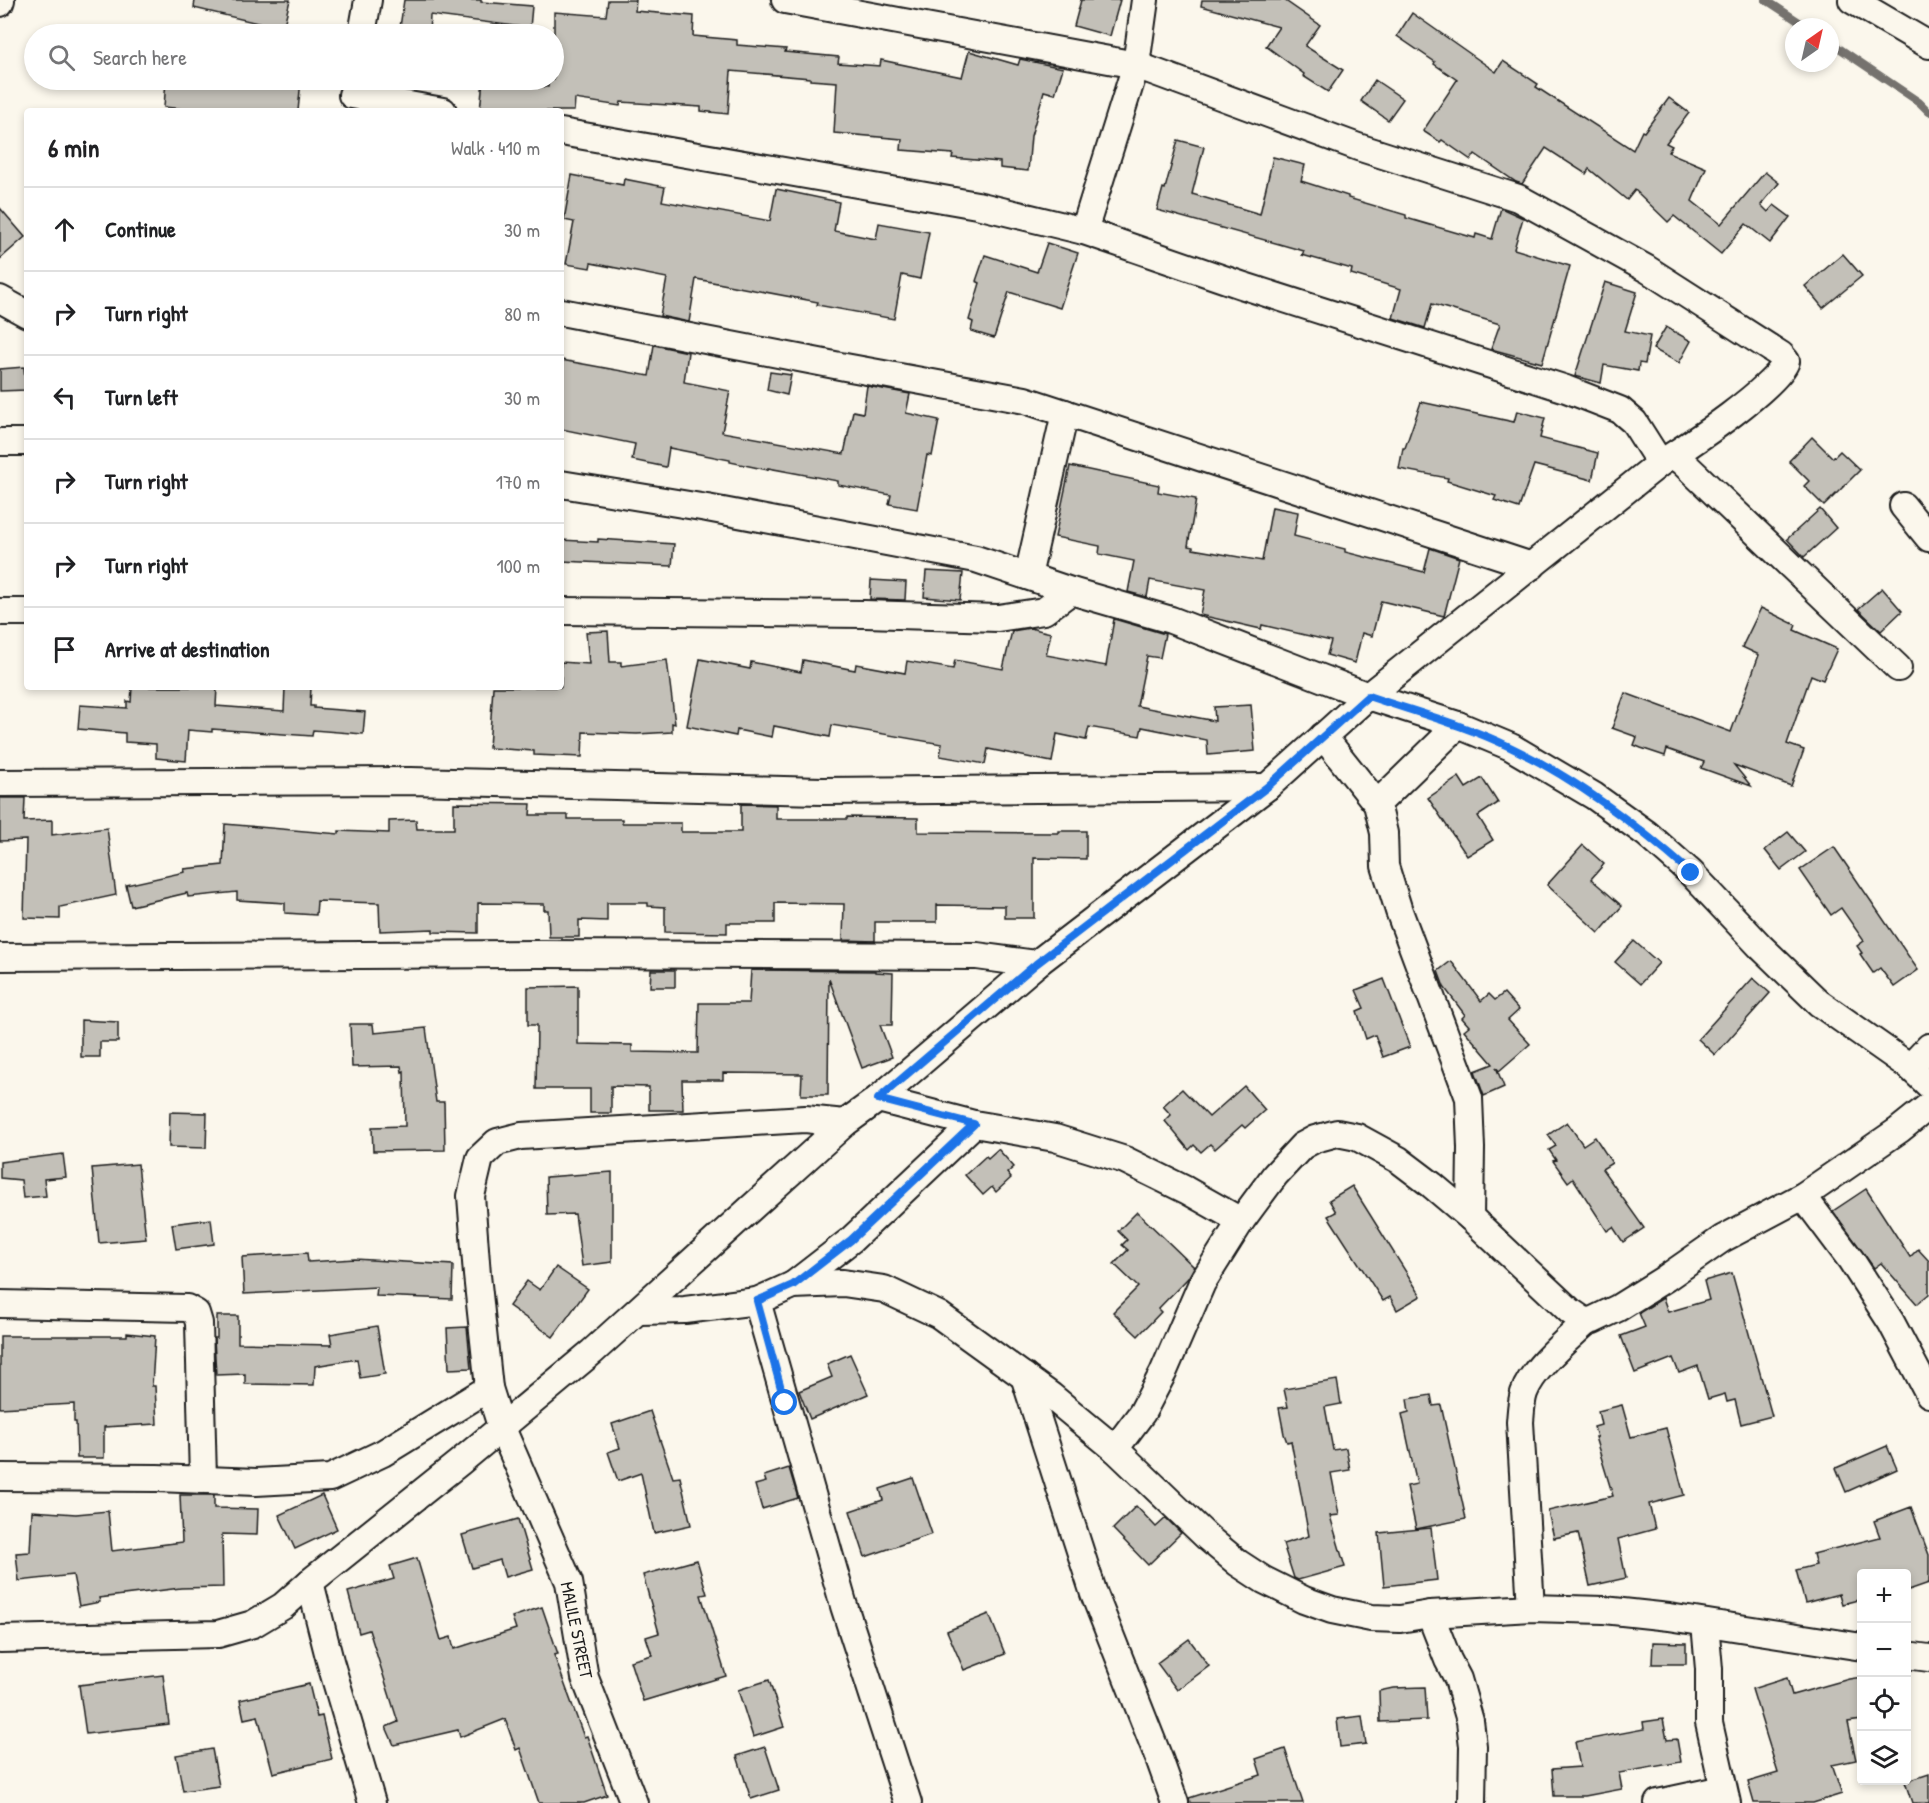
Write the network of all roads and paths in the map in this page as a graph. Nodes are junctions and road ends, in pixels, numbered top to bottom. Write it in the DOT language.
graph roads {
  1 [pos="368,0"];
  2 [pos="784,0"];
  3 [pos="1145,0"];
  4 [pos="1852,0"];
  5 [pos="364,24"];
  6 [pos="1929,45"];
  7 [pos="1136,65"];
  8 [pos="352,95"];
  9 [pos="426,108"];
  10 [pos="564,133"];
  11 [pos="1084,231"];
  12 [pos="0,299"];
  13 [pos="24,313"];
  14 [pos="564,313"];
  15 [pos="1065,413"];
  16 [pos="0,441"];
  17 [pos="24,442"];
  18 [pos="1667,459"];
  19 [pos="564,484"];
  20 [pos="1903,506"];
  21 [pos="1929,538"];
  22 [pos="1533,566"];
  23 [pos="1028,576"];
  24 [pos="1071,591"];
  25 [pos="564,611"];
  26 [pos="0,612"];
  27 [pos="24,612"];
  28 [pos="1898,668"];
  29 [pos="1368,696"];
  30 [pos="1458,725"];
  31 [pos="1323,736"];
  32 [pos="0,783"];
  33 [pos="1267,787"];
  34 [pos="1377,804"];
  35 [pos="0,957"];
  36 [pos="1036,964"];
  37 [pos="1929,1047"];
  38 [pos="1910,1067"];
  39 [pos="1929,1085"];
  40 [pos="878,1099"];
  41 [pos="1929,1106"];
  42 [pos="845,1123"];
  43 [pos="974,1124"];
  44 [pos="1803,1196"];
  45 [pos="1470,1217"];
  46 [pos="1241,1221"];
  47 [pos="793,1285"];
  48 [pos="757,1301"];
  49 [pos="0,1304"];
  50 [pos="639,1311"];
  51 [pos="1586,1322"];
  52 [pos="1024,1376"];
  53 [pos="489,1388"];
  54 [pos="1929,1394"];
  55 [pos="501,1426"];
  56 [pos="1115,1449"];
  57 [pos="0,1477"];
  58 [pos="203,1479"];
  59 [pos="310,1582"];
  60 [pos="1531,1608"];
  61 [pos="1430,1614"];
  62 [pos="1705,1623"];
  63 [pos="0,1639"];
  64 [pos="1857,1646"];
  65 [pos="1911,1656"];
  66 [pos="1929,1658"];
  67 [pos="1725,1796"];
  68 [pos="372,1803"];
  69 [pos="634,1803"];
  70 [pos="908,1803"];
  71 [pos="1174,1803"];
  72 [pos="1472,1803"];
  73 [pos="1658,1803"];
  1 -- 5 [label="street"];
  2 -- 7 [label="street"];
  3 -- 7 [label="street"];
  4 -- 6 [label="street"];
  7 -- 11 [label="street"];
  7 -- 18 [label="street"];
  8 -- 9 [label="street"];
  10 -- 11 [label="street"];
  11 -- 18 [label="street"];
  12 -- 13 [label="street"];
  14 -- 15 [label="street"];
  15 -- 22 [label="street"];
  15 -- 23 [label="street"];
  16 -- 17 [label="street"];
  18 -- 22 [label="street"];
  18 -- 28 [label="street"];
  19 -- 23 [label="street"];
  20 -- 21 [label="street"];
  22 -- 29 [label="street"];
  23 -- 24 [label="street"];
  24 -- 25 [label="street"];
  24 -- 29 [label="street"];
  26 -- 27 [label="street"];
  29 -- 30 [label="street"];
  29 -- 31 [label="street"];
  30 -- 34 [label="street"];
  30 -- 38 [label="street"];
  31 -- 33 [label="street"];
  31 -- 34 [label="street"];
  32 -- 33 [label="street"];
  33 -- 36 [label="street"];
  34 -- 45 [label="street"];
  35 -- 36 [label="street"];
  36 -- 40 [label="street"];
  37 -- 38 [label="street"];
  38 -- 39 [label="street"];
  40 -- 42 [label="street"];
  40 -- 43 [label="street"];
  41 -- 44 [label="street"];
  42 -- 50 [label="street"];
  42 -- 53 [label="street, MALILE STREET"];
  43 -- 46 [label="street"];
  43 -- 47 [label="street"];
  44 -- 51 [label="street"];
  44 -- 54 [label="street"];
  45 -- 46 [label="street"];
  45 -- 51 [label="street"];
  46 -- 56 [label="street"];
  47 -- 48 [label="street"];
  47 -- 52 [label="street"];
  48 -- 50 [label="street"];
  48 -- 70 [label="street"];
  49 -- 58 [label="street"];
  50 -- 55 [label="street"];
  51 -- 60 [label="street"];
  52 -- 56 [label="street"];
  52 -- 71 [label="street"];
  53 -- 55 [label="street, MALILE STREET"];
  53 -- 58 [label="street"];
  55 -- 59 [label="street"];
  55 -- 69 [label="street, MALILE STREET"];
  56 -- 61 [label="street"];
  57 -- 58 [label="street"];
  59 -- 63 [label="street"];
  59 -- 68 [label="street"];
  60 -- 61 [label="street"];
  60 -- 62 [label="street"];
  61 -- 72 [label="street"];
  62 -- 64 [label="street"];
  62 -- 67 [label="street"];
  65 -- 66 [label="street"];
  67 -- 73 [label="street"];
}
